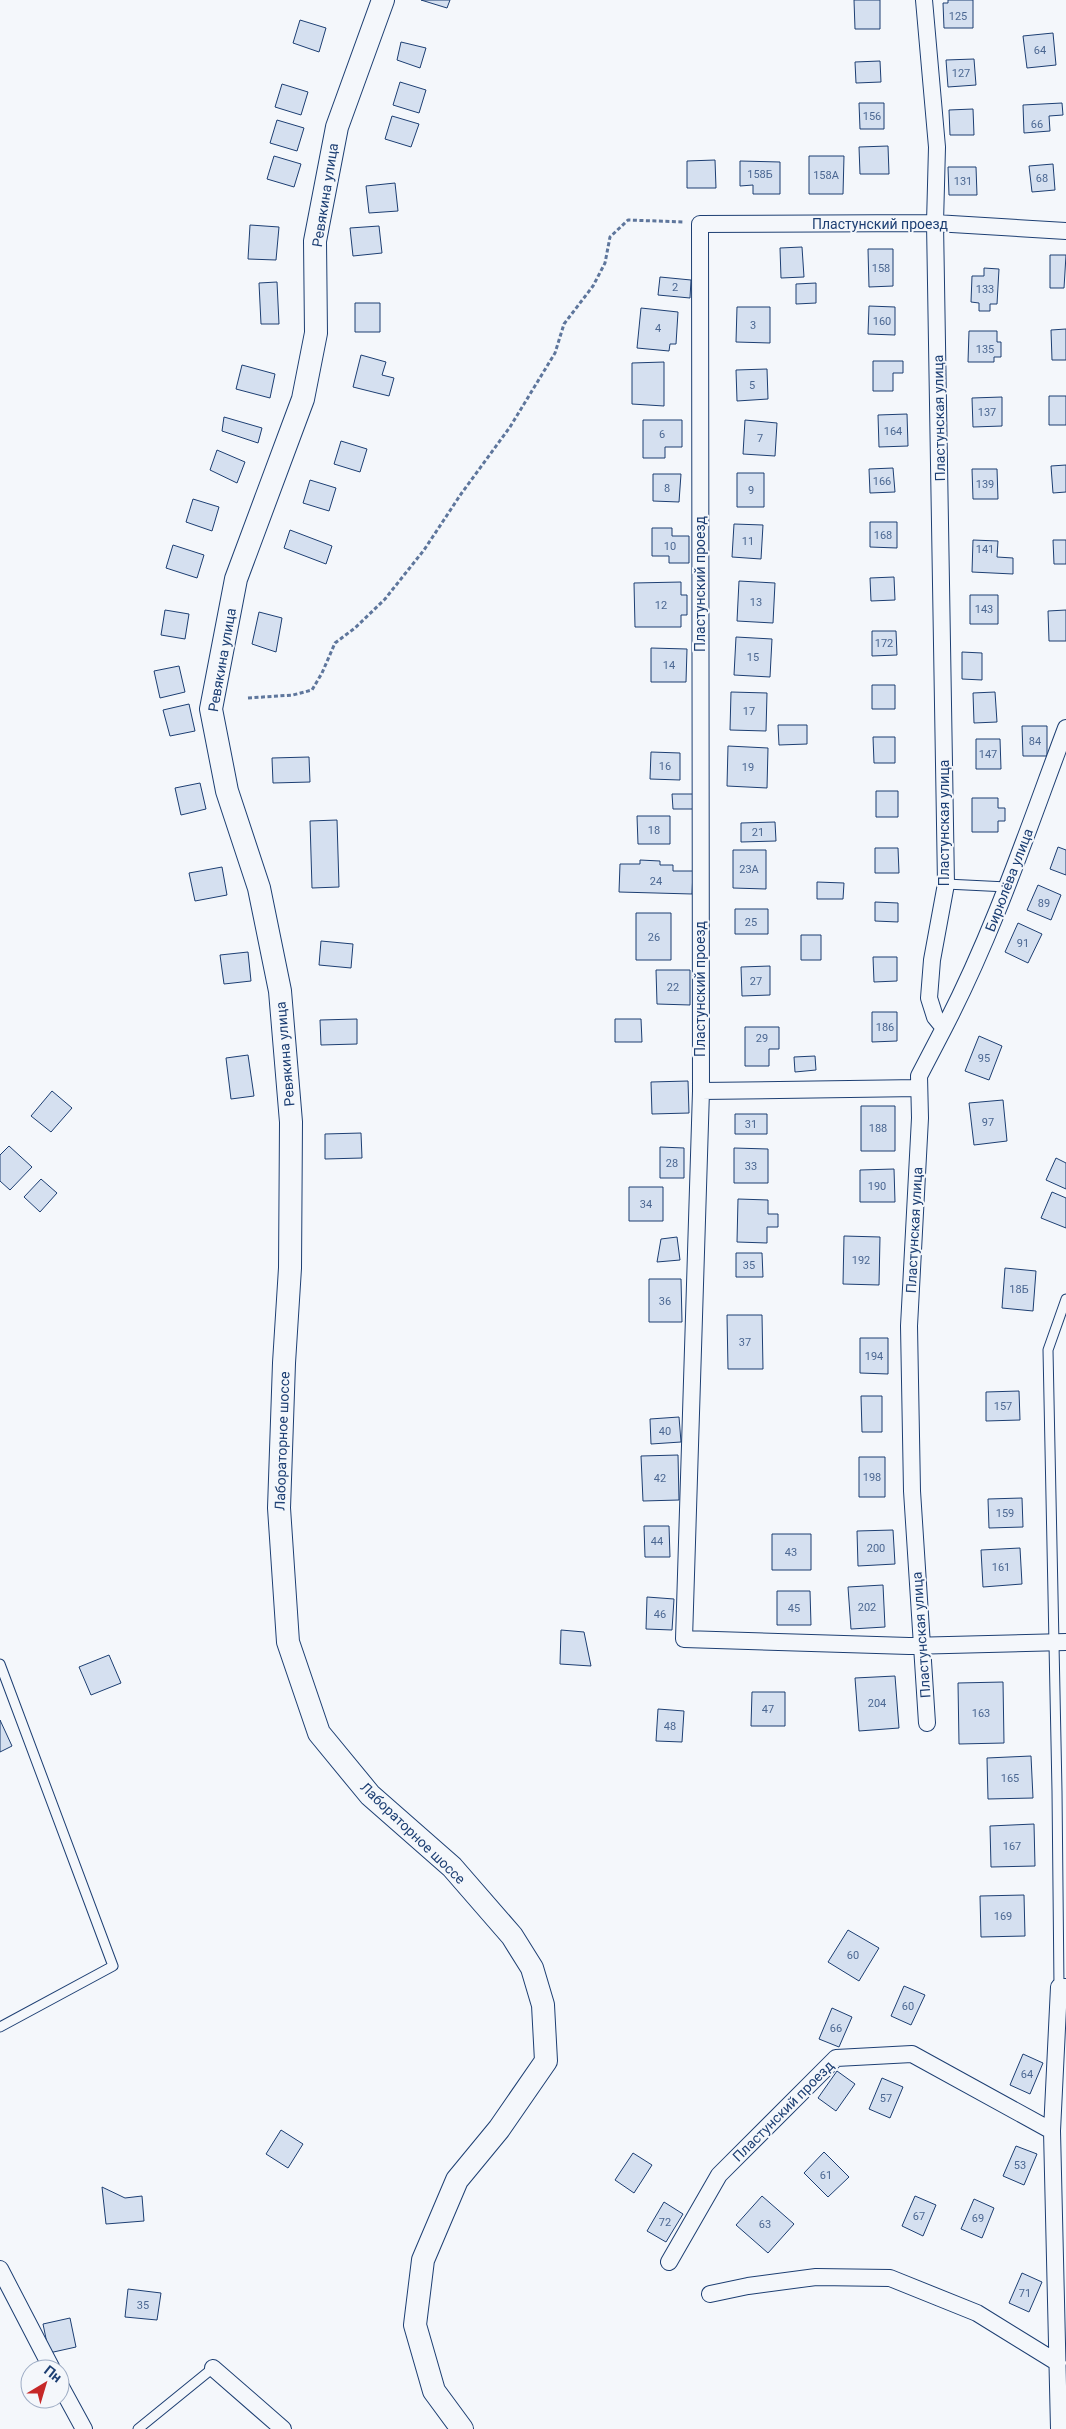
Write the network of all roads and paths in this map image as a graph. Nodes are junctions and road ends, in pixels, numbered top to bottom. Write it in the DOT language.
graph roads {
  1 [pos="383,0"];
  2 [pos="924,0"];
  3 [pos="935,223"];
  4 [pos="700,224"];
  5 [pos="1066,231"];
  6 [pos="248,698"];
  7 [pos="1066,728"];
  8 [pos="946,884"];
  9 [pos="1007,887"];
  10 [pos="944,1028"];
  11 [pos="919,1088"];
  12 [pos="700,1091"];
  13 [pos="1066,1299"];
  14 [pos="284,1363"];
  15 [pos="1060,1642"];
  16 [pos="922,1645"];
  17 [pos="0,1664"];
  18 [pos="927,1723"];
  19 [pos="1062,1987"];
  20 [pos="0,2027"];
  21 [pos="1052,2132"];
  22 [pos="1060,2226"];
  23 [pos="669,2262"];
  24 [pos="0,2269"];
  25 [pos="710,2294"];
  26 [pos="47,2359"];
  27 [pos="1058,2363"];
  28 [pos="213,2368"];
  29 [pos="70,2403"];
  30 [pos="84,2429"];
  31 [pos="138,2429"];
  32 [pos="283,2429"];
  33 [pos="462,2429"];
  34 [pos="1059,2429"];
  1 -- 14 [label="main road, Ревякина улица"];
  2 -- 3 [label="street, Пластунская улица"];
  3 -- 4 [label="street, Пластунский проезд"];
  3 -- 5 [label="street, Пластунский проезд"];
  3 -- 8 [label="street, Пластунская улица"];
  4 -- 6 [label="path"];
  4 -- 12 [label="street, Пластунский проезд"];
  7 -- 9 [label="street, Бирюлёва улица"];
  8 -- 9 [label="lane"];
  8 -- 10 [label="street, Пластунская улица"];
  9 -- 10 [label="street, Бирюлёва улица"];
  10 -- 11 [label="street, Пластунская улица"];
  11 -- 12 [label="street"];
  11 -- 16 [label="street, Пластунская улица"];
  12 -- 16 [label="street, Пластунский проезд"];
  13 -- 15 [label="lane"];
  14 -- 33 [label="main road, Лабораторное шоссе"];
  15 -- 16 [label="street"];
  15 -- 19 [label="lane"];
  16 -- 18 [label="street, Пластунская улица"];
  17 -- 20 [label="lane"];
  19 -- 21 [label="street"];
  21 -- 22 [label="street"];
  21 -- 23 [label="street, Пластунский проезд"];
  22 -- 27 [label="street"];
  24 -- 26 [label="street"];
  25 -- 27 [label="street"];
  27 -- 34 [label="street"];
  28 -- 31 [label="lane"];
  28 -- 32 [label="street"];
  29 -- 30 [label="street"];
}
